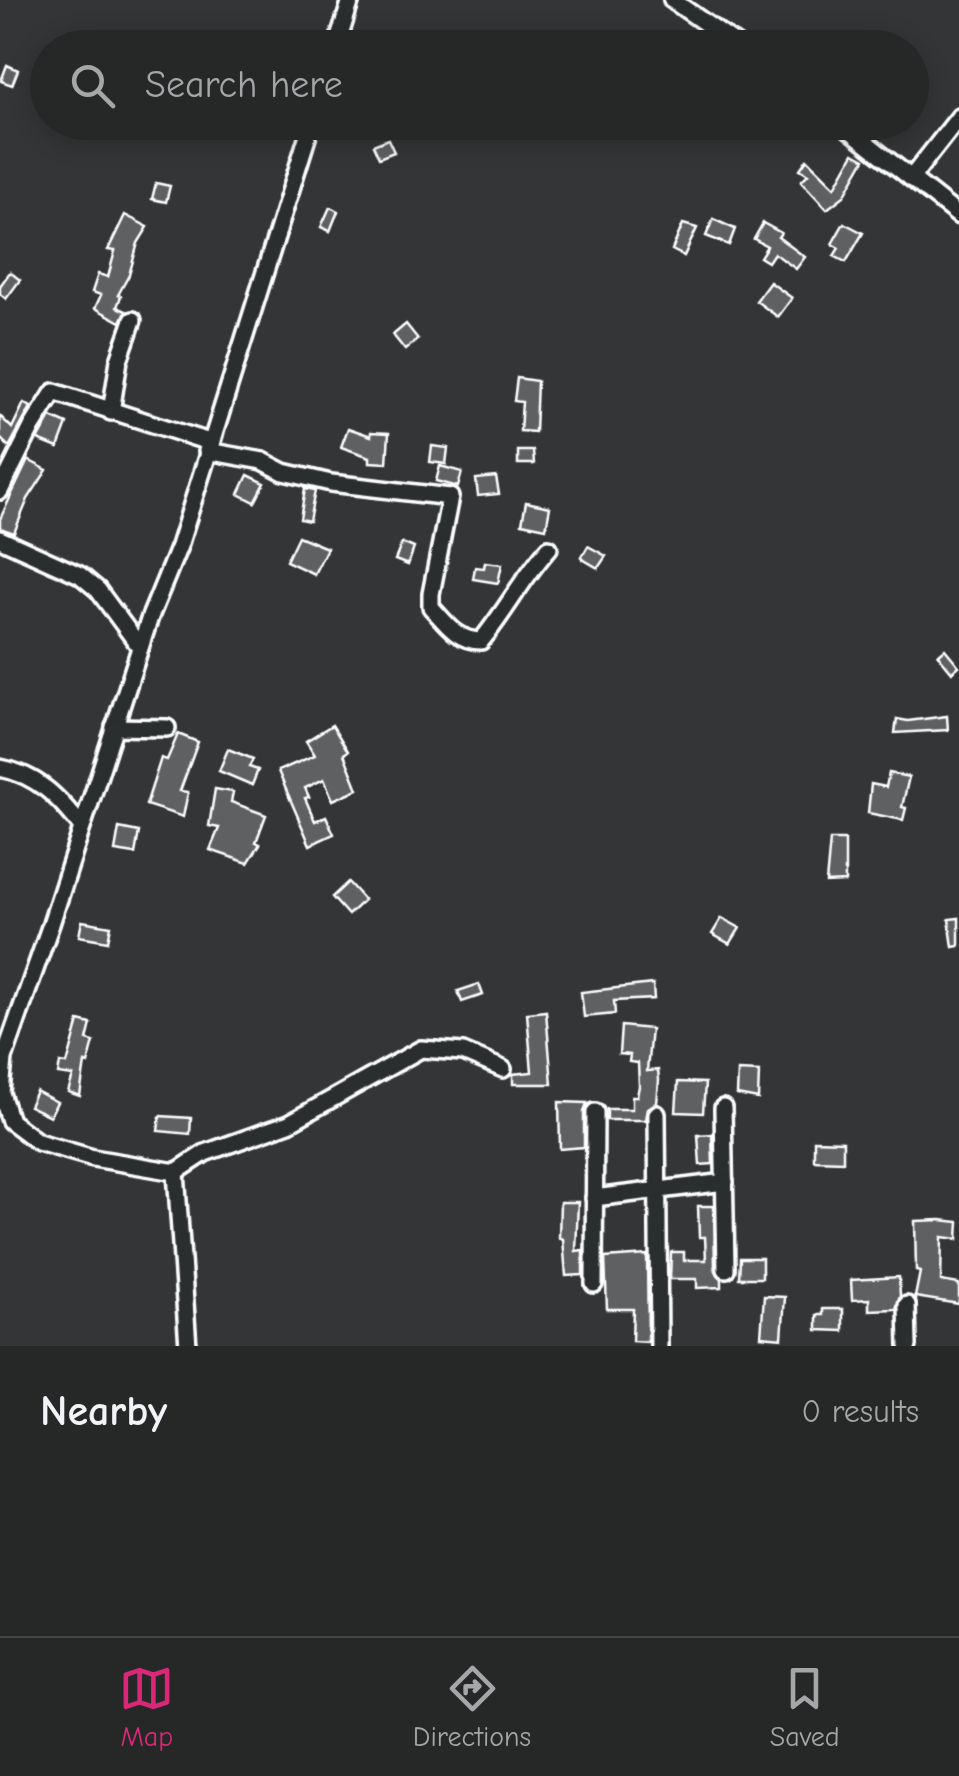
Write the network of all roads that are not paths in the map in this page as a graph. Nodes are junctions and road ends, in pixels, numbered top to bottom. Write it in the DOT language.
graph roads {
  1 [pos="351,0"];
  2 [pos="672,0"];
  3 [pos="342,30"];
  4 [pos="715,30"];
  5 [pos="959,117"];
  6 [pos="308,140"];
  7 [pos="863,140"];
  8 [pos="912,178"];
  9 [pos="959,216"];
  10 [pos="132,320"];
  11 [pos="111,412"];
  12 [pos="208,447"];
  13 [pos="0,491"];
  14 [pos="0,539"];
  15 [pos="548,548"];
  16 [pos="140,648"];
  17 [pos="114,727"];
  18 [pos="167,728"];
  19 [pos="0,768"];
  20 [pos="82,827"];
  21 [pos="503,1069"];
  22 [pos="723,1108"];
  23 [pos="596,1112"];
  24 [pos="658,1114"];
  25 [pos="176,1172"];
  26 [pos="724,1182"];
  27 [pos="658,1192"];
  28 [pos="594,1198"];
  29 [pos="726,1269"];
  30 [pos="594,1284"];
  31 [pos="907,1306"];
  32 [pos="188,1346"];
  33 [pos="659,1346"];
  34 [pos="908,1346"];
  1 -- 3 [label="street"];
  2 -- 4 [label="street"];
  5 -- 8 [label="street"];
  6 -- 12 [label="street"];
  7 -- 8 [label="street"];
  8 -- 9 [label="street"];
  10 -- 11 [label="street"];
  11 -- 12 [label="street"];
  11 -- 13 [label="street"];
  12 -- 15 [label="street"];
  12 -- 16 [label="street"];
  14 -- 16 [label="street"];
  16 -- 17 [label="street"];
  17 -- 18 [label="street"];
  17 -- 20 [label="street"];
  19 -- 20 [label="street"];
  20 -- 25 [label="street"];
  21 -- 25 [label="street"];
  22 -- 26 [label="street"];
  23 -- 28 [label="street"];
  24 -- 27 [label="street"];
  25 -- 32 [label="street"];
  26 -- 27 [label="street"];
  26 -- 29 [label="street"];
  27 -- 28 [label="street"];
  27 -- 33 [label="street"];
  28 -- 30 [label="street"];
  31 -- 34 [label="street"];
}
